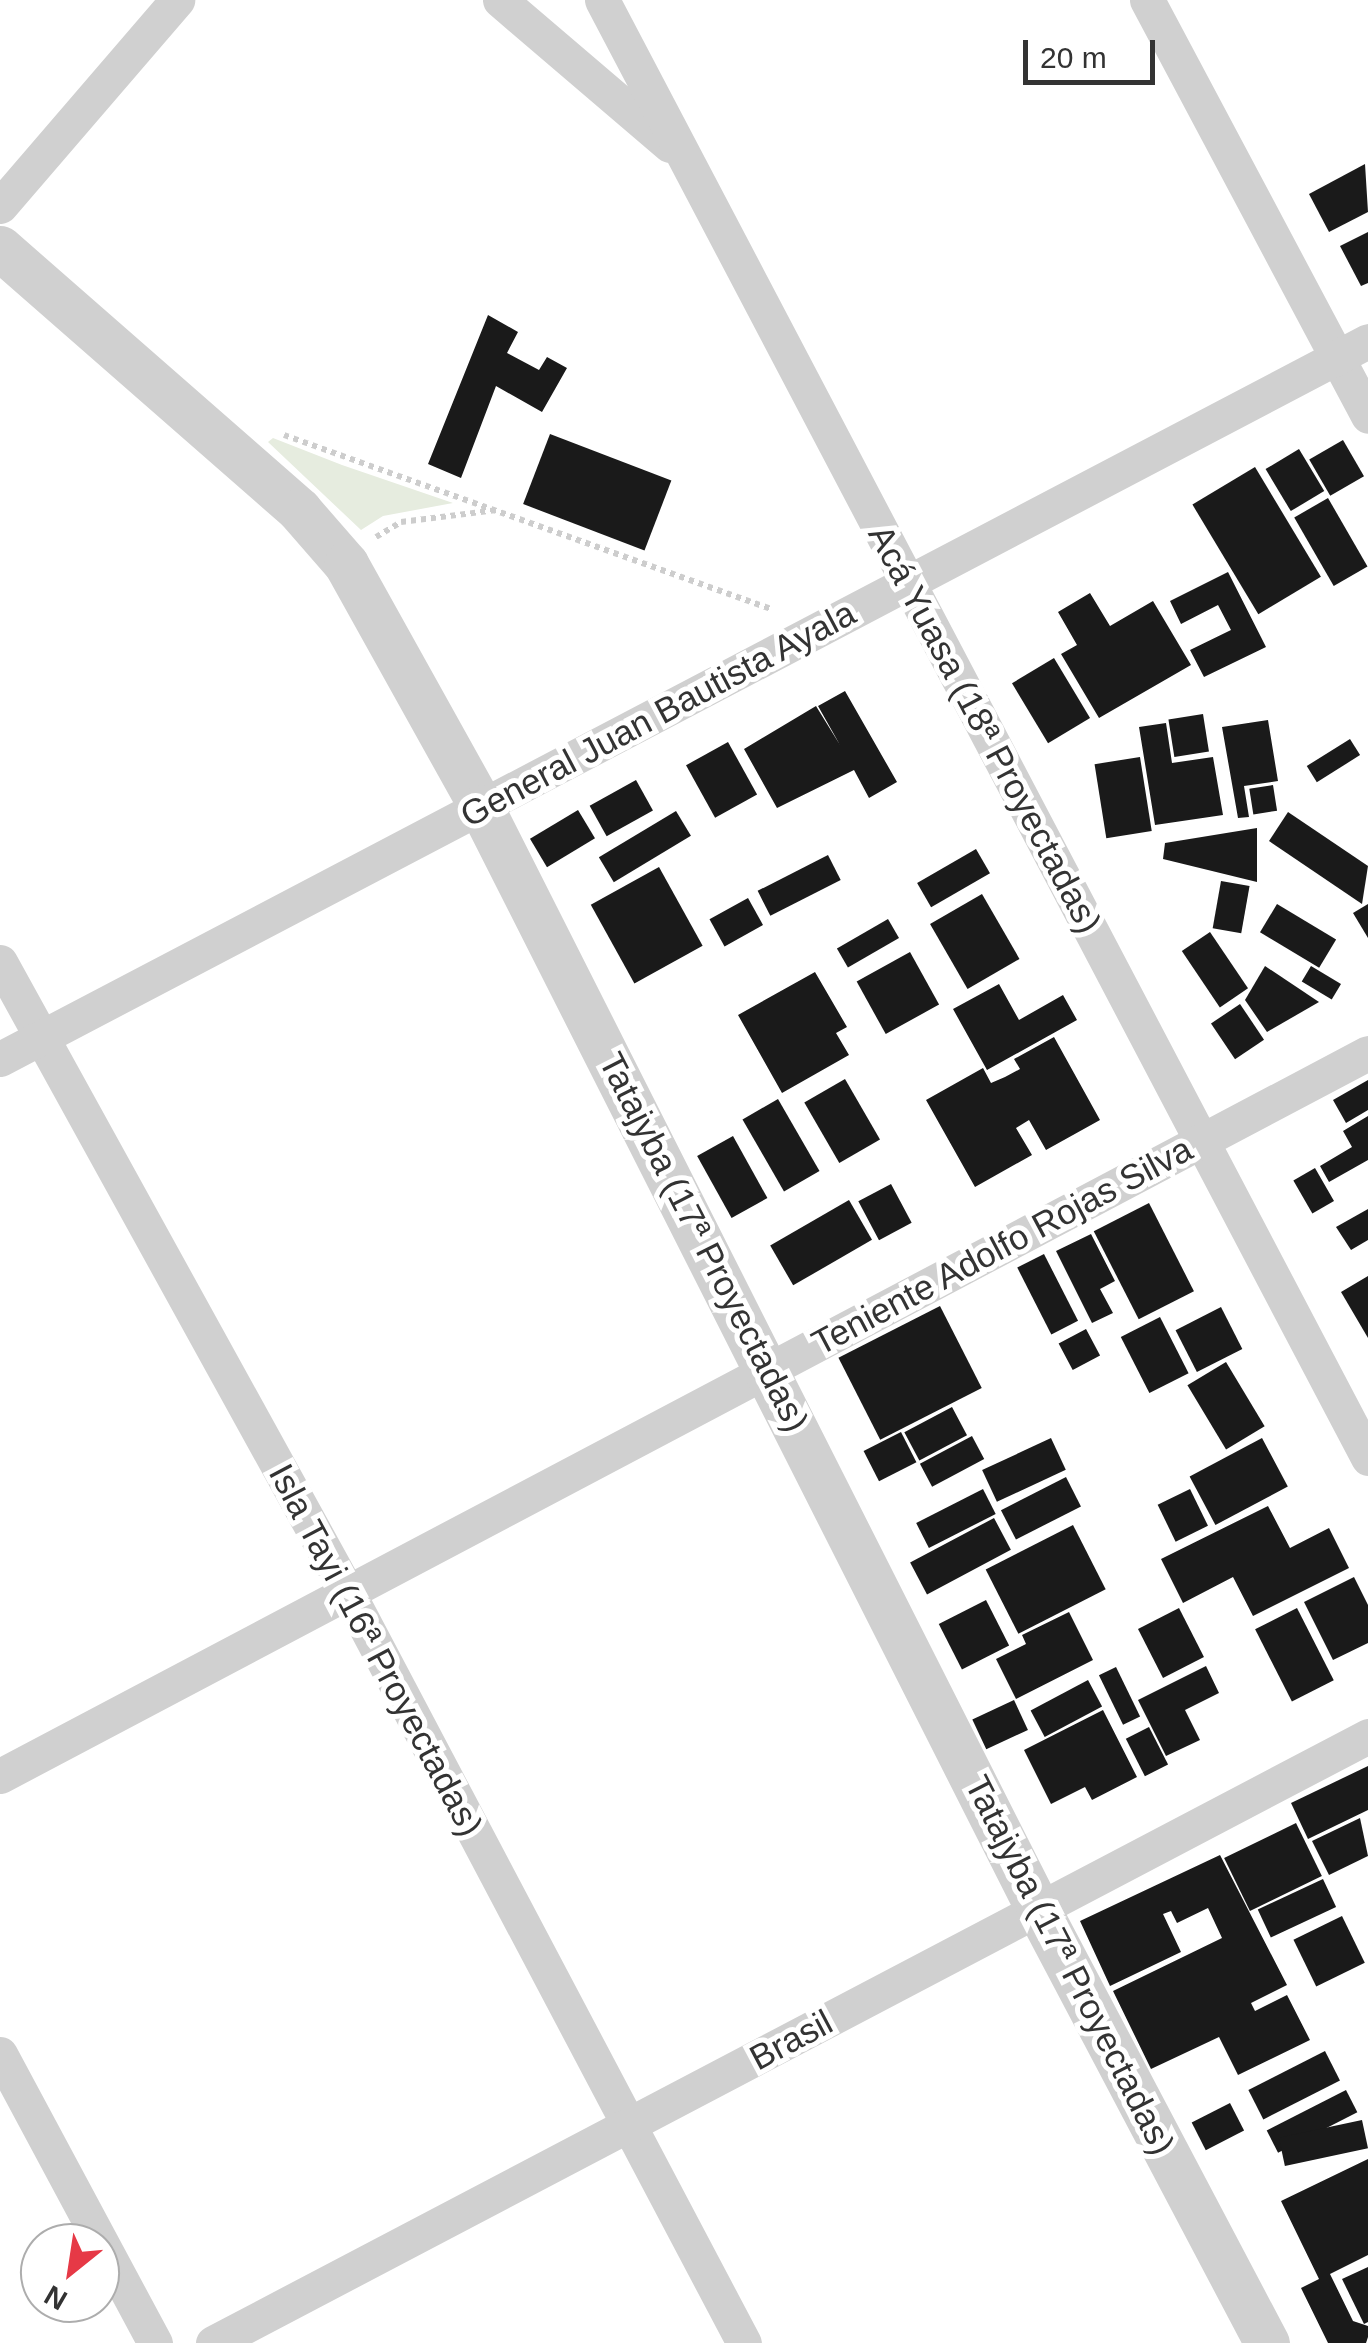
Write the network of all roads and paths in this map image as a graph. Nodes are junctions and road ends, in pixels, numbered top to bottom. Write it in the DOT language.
graph roads {
  1 [pos="177,0"];
  2 [pos="500,0"];
  3 [pos="602,0"];
  4 [pos="1147,0"];
  5 [pos="684,158"];
  6 [pos="0,206"];
  7 [pos="0,248"];
  8 [pos="1353,350"];
  9 [pos="1368,416"];
  10 [pos="277,432"];
  11 [pos="502,510"];
  12 [pos="346,564"];
  13 [pos="908,582"];
  14 [pos="822,628"];
  15 [pos="481,807"];
  16 [pos="0,962"];
  17 [pos="41,1037"];
  18 [pos="1368,1053"];
  19 [pos="0,1059"];
  20 [pos="1201,1141"];
  21 [pos="769,1369"];
  22 [pos="1368,1458"];
  23 [pos="348,1593"];
  24 [pos="1368,1736"];
  25 [pos="0,1776"];
  26 [pos="1038,1910"];
  27 [pos="0,2054"];
  28 [pos="629,2125"];
  29 [pos="155,2343"];
  30 [pos="214,2343"];
  31 [pos="744,2343"];
  32 [pos="1267,2343"];
  1 -- 6 [label="street"];
  2 -- 5 [label="street"];
  3 -- 5 [label="street, Acá Yuasa (18ª Proyectadas)"];
  4 -- 8 [label="street"];
  5 -- 13 [label="street, Acá Yuasa (18ª Proyectadas)"];
  7 -- 12 [label="street, Tatajyba (17ª Proyectadas)"];
  8 -- 9 [label="street"];
  8 -- 13 [label="street, General Juan Bautista Ayala"];
  10 -- 11 [label="path"];
  11 -- 12 [label="path"];
  11 -- 14 [label="path"];
  12 -- 15 [label="street, Tatajyba (17ª Proyectadas)"];
  13 -- 14 [label="street, General Juan Bautista Ayala"];
  13 -- 20 [label="street, Acá Yuasa (18ª Proyectadas)"];
  14 -- 15 [label="street, General Juan Bautista Ayala"];
  15 -- 17 [label="street, General Juan Bautista Ayala"];
  15 -- 21 [label="street, Tatajyba (17ª Proyectadas)"];
  16 -- 17 [label="street, Isla Tayi (16ª Proyectadas)"];
  17 -- 19 [label="street, General Juan Bautista Ayala"];
  17 -- 23 [label="street, Isla Tayi (16ª Proyectadas)"];
  18 -- 20 [label="street, Teniente Adolfo Rojas Silva"];
  20 -- 21 [label="street, Teniente Adolfo Rojas Silva"];
  20 -- 22 [label="street, Acá Yuasa (18ª Proyectadas)"];
  21 -- 23 [label="street, Teniente Adolfo Rojas Silva"];
  21 -- 26 [label="street, Tatajyba (17ª Proyectadas)"];
  23 -- 25 [label="street, Teniente Adolfo Rojas Silva"];
  23 -- 28 [label="street, Isla Tayi (16ª Proyectadas)"];
  24 -- 26 [label="street, Brasil"];
  26 -- 28 [label="street, Brasil"];
  26 -- 32 [label="street, Tatajyba (17ª Proyectadas)"];
  27 -- 29 [label="street"];
  28 -- 30 [label="street, Brasil"];
  28 -- 31 [label="street, Isla Tayi (16ª Proyectadas)"];
}
